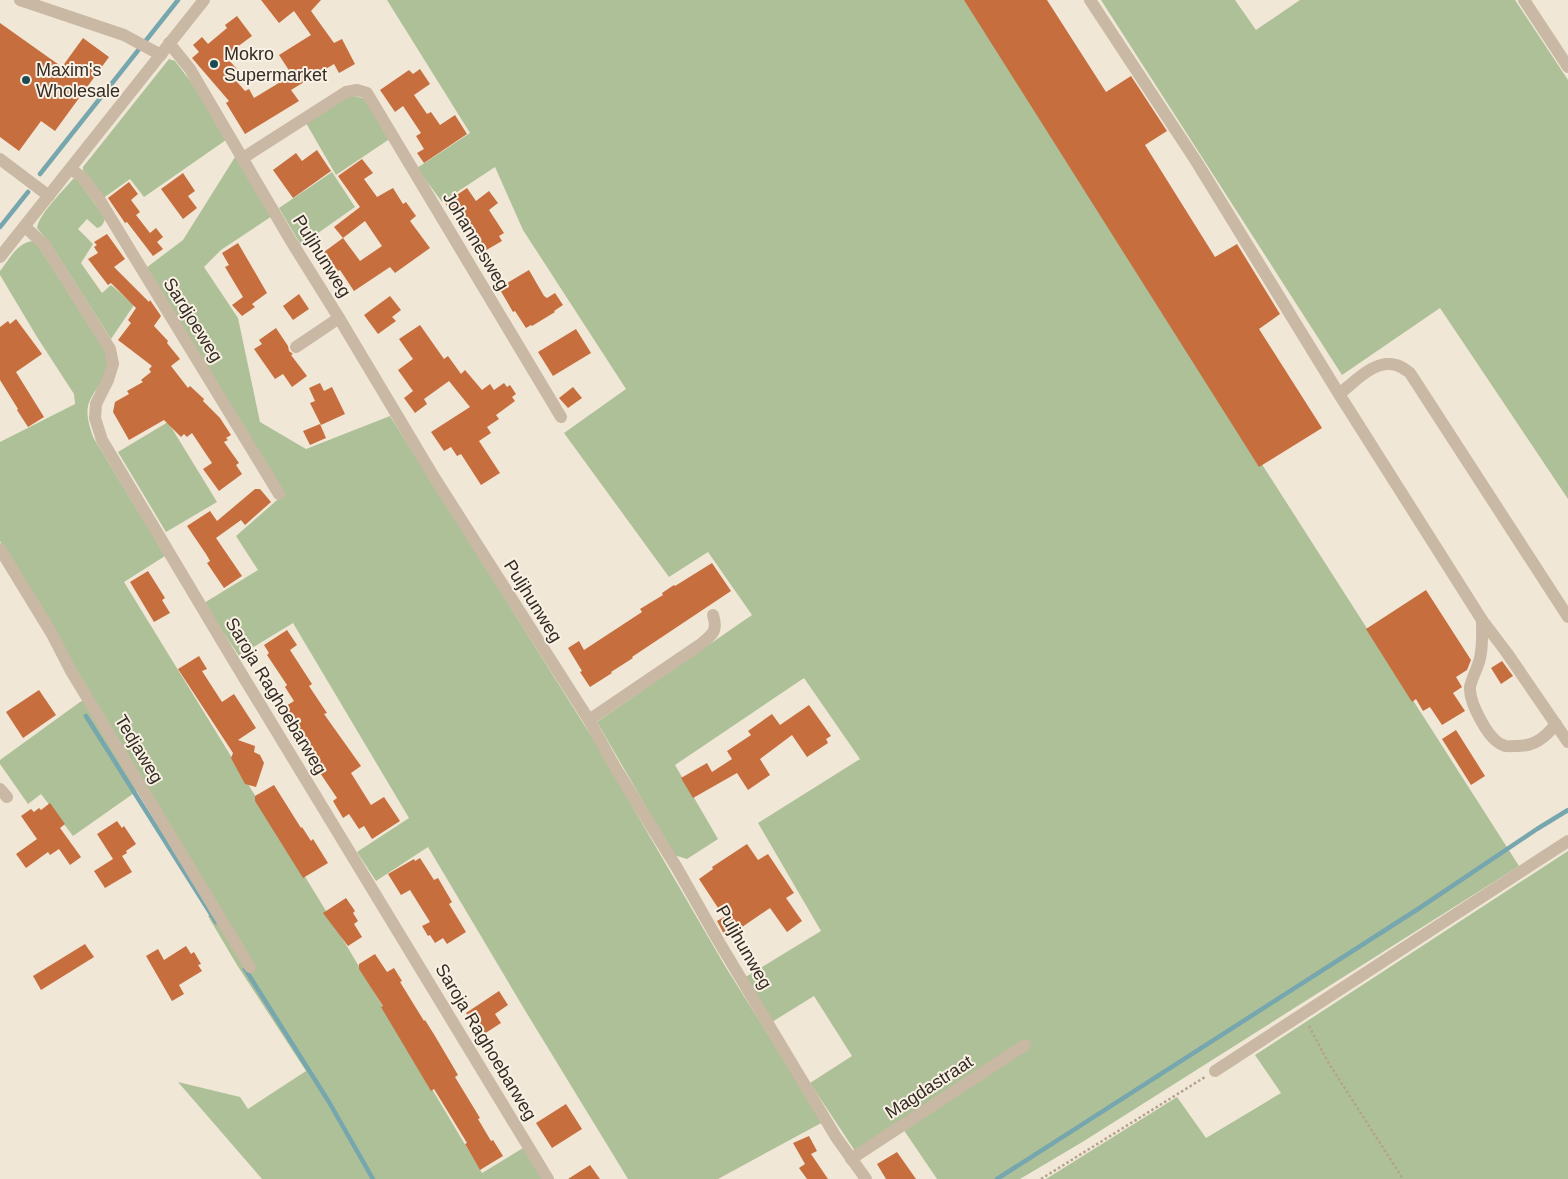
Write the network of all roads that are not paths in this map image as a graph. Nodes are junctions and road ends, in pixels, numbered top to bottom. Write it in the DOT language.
graph roads {
  1 [pos="20,0"];
  2 [pos="204,0"];
  3 [pos="1090,0"];
  4 [pos="1524,0"];
  5 [pos="169,43"];
  6 [pos="160,55"];
  7 [pos="1568,67"];
  8 [pos="244,158"];
  9 [pos="0,159"];
  10 [pos="71,169"];
  11 [pos="49,196"];
  12 [pos="25,227"];
  13 [pos="0,258"];
  14 [pos="339,318"];
  15 [pos="296,347"];
  16 [pos="1339,394"];
  17 [pos="561,417"];
  18 [pos="280,494"];
  19 [pos="0,549"];
  20 [pos="713,615"];
  21 [pos="1568,617"];
  22 [pos="1482,620"];
  23 [pos="588,720"];
  24 [pos="1556,724"];
  25 [pos="1568,742"];
  26 [pos="1568,841"];
  27 [pos="250,967"];
  28 [pos="1025,1045"];
  29 [pos="1215,1071"];
  30 [pos="852,1159"];
  31 [pos="548,1179"];
  32 [pos="866,1179"];
  1 -- 6 [label="street"];
  2 -- 5 [label="street"];
  3 -- 16 [label="street"];
  4 -- 7 [label="street"];
  5 -- 6 [label="street"];
  5 -- 8 [label="street, Puljhunweg"];
  6 -- 10 [label="street"];
  8 -- 14 [label="street, Puljhunweg"];
  8 -- 17 [label="street, Johannesweg"];
  9 -- 11 [label="street"];
  10 -- 11 [label="street"];
  10 -- 18 [label="street, Sardjoeweg"];
  11 -- 12 [label="street"];
  12 -- 13 [label="street"];
  12 -- 31 [label="street, Saroja Raghoebarweg"];
  14 -- 15 [label="street"];
  14 -- 23 [label="street, Puljhunweg"];
  16 -- 21 [label="street"];
  16 -- 22 [label="street"];
  19 -- 27 [label="street, Tedjaweg"];
  20 -- 23 [label="street"];
  22 -- 24 [label="street"];
  22 -- 24 [label="street"];
  23 -- 30 [label="street, Puljhunweg"];
  24 -- 25 [label="street"];
  26 -- 29 [label="street"];
  28 -- 30 [label="street, Magdastraat"];
  30 -- 32 [label="street, Puljhunweg"];
}
